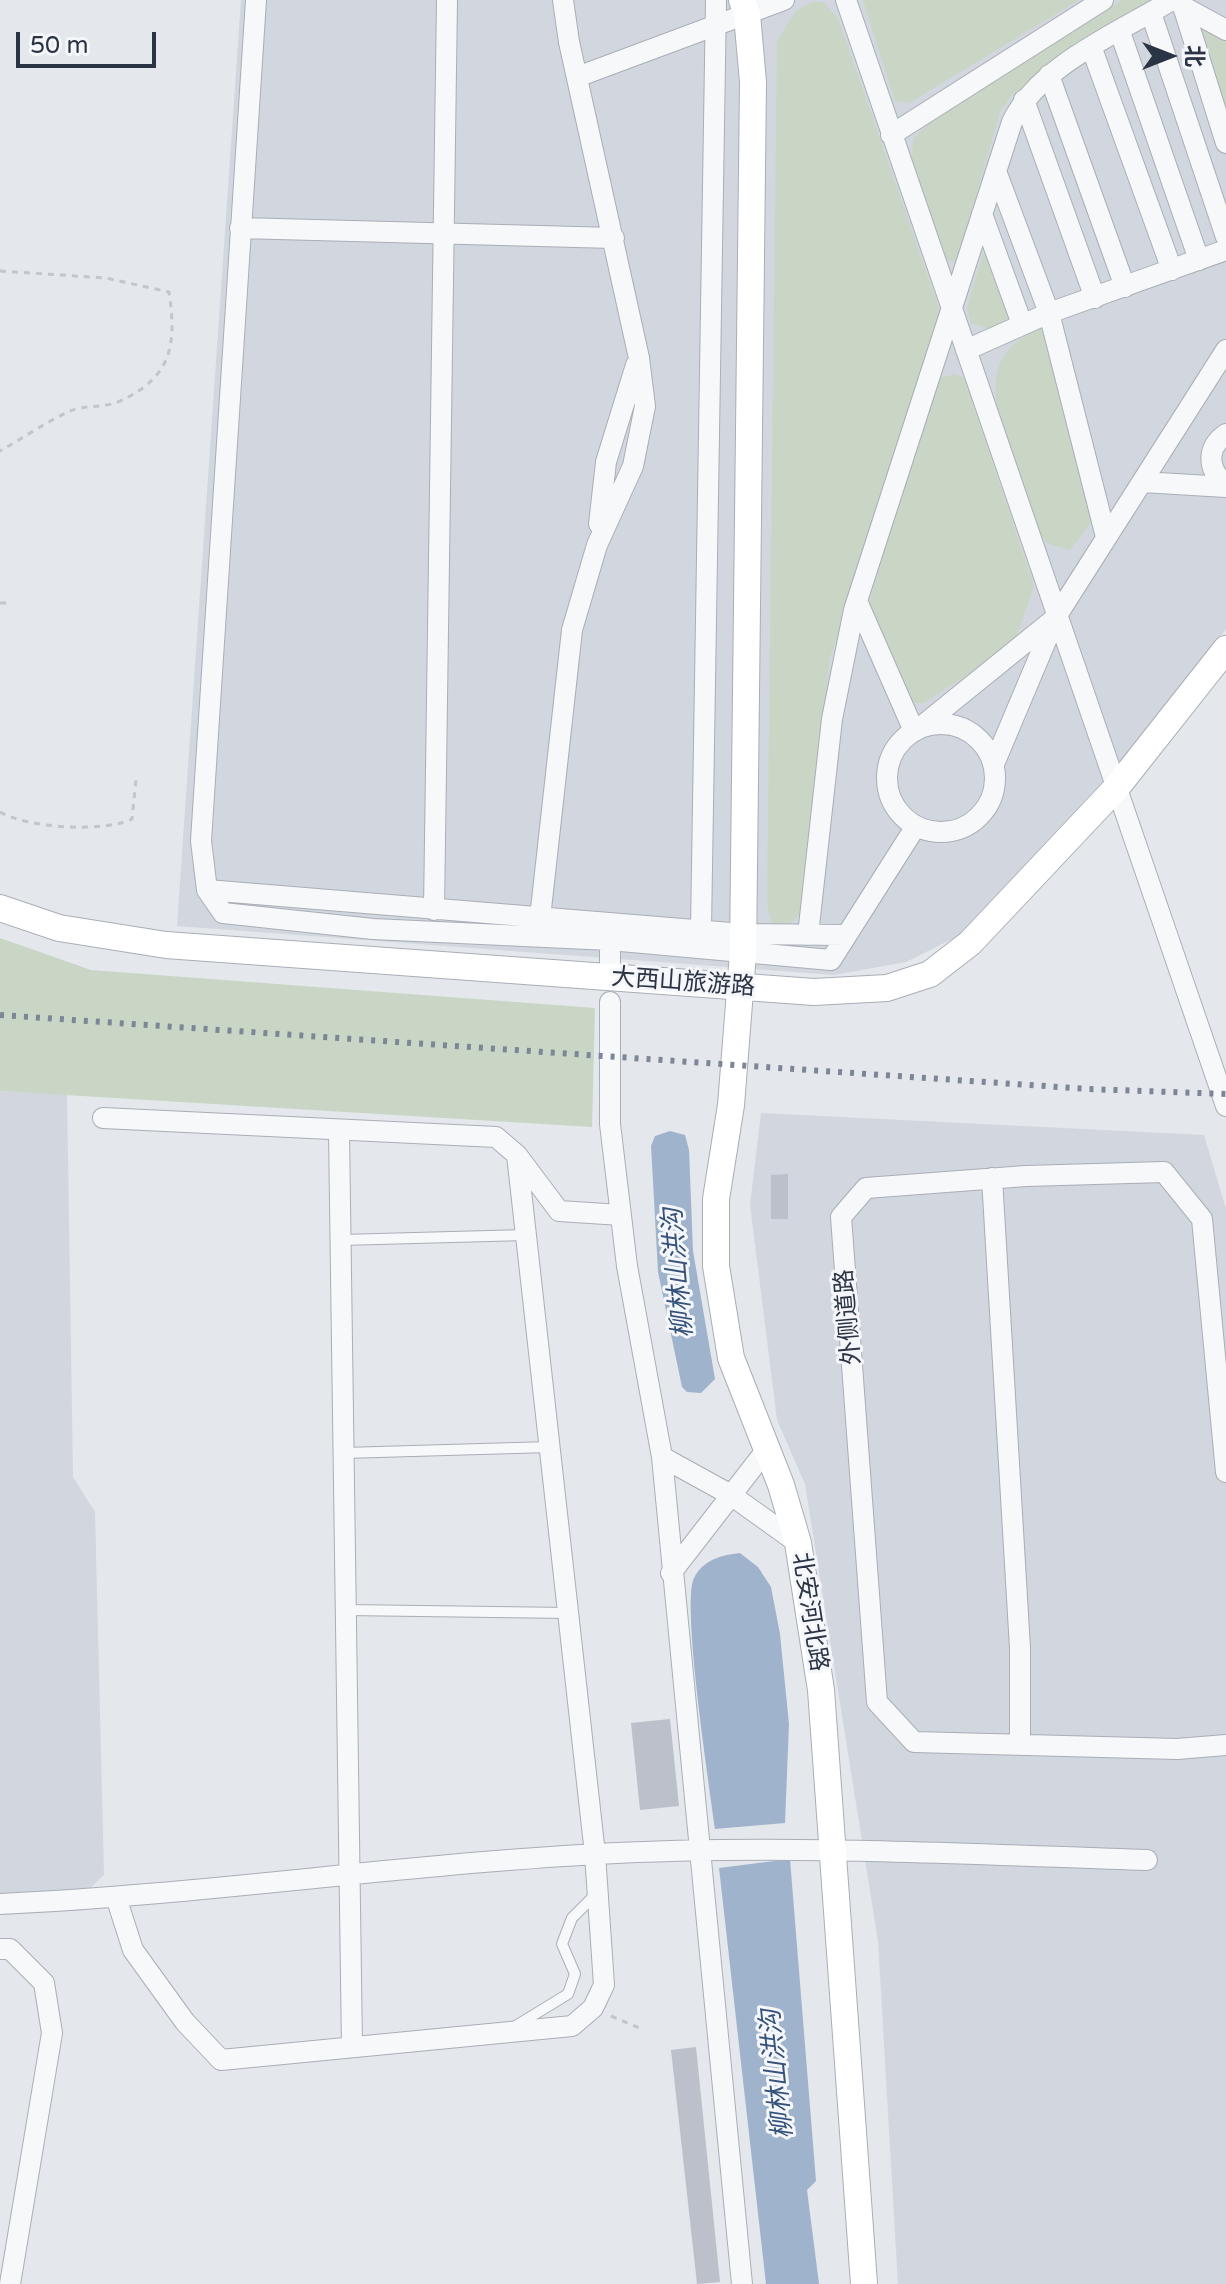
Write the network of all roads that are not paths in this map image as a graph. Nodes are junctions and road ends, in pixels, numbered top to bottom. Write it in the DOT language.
graph roads {
  1 [pos="256,0"];
  2 [pos="447,0"];
  3 [pos="563,0"];
  4 [pos="716,0"];
  5 [pos="784,0"];
  6 [pos="846,0"];
  7 [pos="1103,0"];
  8 [pos="1178,2"];
  9 [pos="744,8"];
  10 [pos="1151,13"];
  11 [pos="1220,21"];
  12 [pos="715,27"];
  13 [pos="1120,32"];
  14 [pos="1092,49"];
  15 [pos="1049,75"];
  16 [pos="577,77"];
  17 [pos="1024,100"];
  18 [pos="891,135"];
  19 [pos="1226,143"];
  20 [pos="996,171"];
  21 [pos="982,214"];
  22 [pos="240,228"];
  23 [pos="443,236"];
  24 [pos="1226,237"];
  25 [pos="614,238"];
  26 [pos="1226,250"];
  27 [pos="1199,260"];
  28 [pos="1172,270"];
  29 [pos="1125,287"];
  30 [pos="1095,298"];
  31 [pos="951,312"];
  32 [pos="1049,313"];
  33 [pos="1022,324"];
  34 [pos="966,350"];
  35 [pos="1226,350"];
  36 [pos="1226,434"];
  37 [pos="1142,482"];
  38 [pos="1226,486"];
  39 [pos="1106,537"];
  40 [pos="857,601"];
  41 [pos="1056,617"];
  42 [pos="1226,649"];
  43 [pos="918,729"];
  44 [pos="994,764"];
  45 [pos="1117,787"];
  46 [pos="916,826"];
  47 [pos="207,890"];
  48 [pos="0,908"];
  49 [pos="434,910"];
  50 [pos="540,918"];
  51 [pos="701,929"];
  52 [pos="808,935"];
  53 [pos="845,935"];
  54 [pos="610,940"];
  55 [pos="743,943"];
  56 [pos="610,969"];
  57 [pos="740,987"];
  58 [pos="610,1002"];
  59 [pos="1226,1106"];
  60 [pos="103,1118"];
  61 [pos="339,1132"];
  62 [pos="517,1155"];
  63 [pos="992,1178"];
  64 [pos="621,1215"];
  65 [pos="526,1235"];
  66 [pos="341,1240"];
  67 [pos="550,1447"];
  68 [pos="767,1449"];
  69 [pos="344,1453"];
  70 [pos="662,1457"];
  71 [pos="1226,1472"];
  72 [pos="731,1495"];
  73 [pos="798,1543"];
  74 [pos="671,1573"];
  75 [pos="346,1610"];
  76 [pos="568,1613"];
  77 [pos="1020,1744"];
  78 [pos="1226,1745"];
  79 [pos="699,1850"];
  80 [pos="833,1850"];
  81 [pos="595,1854"];
  82 [pos="1147,1860"];
  83 [pos="350,1874"];
  84 [pos="598,1893"];
  85 [pos="116,1897"];
  86 [pos="0,1904"];
  87 [pos="0,1949"];
  88 [pos="506,2032"];
  89 [pos="352,2047"];
  90 [pos="10,2284"];
  91 [pos="742,2284"];
  92 [pos="864,2284"];
  1 -- 22 [label="street"];
  2 -- 23 [label="street"];
  3 -- 16 [label="street"];
  4 -- 12 [label="street"];
  5 -- 9 [label="street"];
  6 -- 18 [label="street"];
  7 -- 18 [label="street"];
  8 -- 10 [label="street"];
  8 -- 11 [label="street"];
  8 -- 19 [label="street"];
  9 -- 12 [label="street"];
  9 -- 55 [label="street, 北安河北路"];
  10 -- 13 [label="street"];
  10 -- 24 [label="street"];
  12 -- 16 [label="street"];
  12 -- 51 [label="street"];
  13 -- 14 [label="street"];
  13 -- 27 [label="street"];
  14 -- 15 [label="street"];
  14 -- 28 [label="street"];
  15 -- 17 [label="street"];
  15 -- 29 [label="street"];
  16 -- 25 [label="street"];
  17 -- 20 [label="street"];
  17 -- 30 [label="street"];
  18 -- 31 [label="street"];
  20 -- 21 [label="street"];
  20 -- 32 [label="street"];
  21 -- 31 [label="street"];
  21 -- 33 [label="street"];
  22 -- 23 [label="street"];
  22 -- 47 [label="street"];
  23 -- 25 [label="street"];
  23 -- 49 [label="street"];
  25 -- 50 [label="street"];
  26 -- 27 [label="street"];
  27 -- 28 [label="street"];
  28 -- 29 [label="street"];
  29 -- 30 [label="street"];
  30 -- 32 [label="street"];
  31 -- 34 [label="street"];
  31 -- 40 [label="street"];
  32 -- 33 [label="street"];
  32 -- 39 [label="street"];
  33 -- 34 [label="street"];
  34 -- 41 [label="street"];
  35 -- 37 [label="street"];
  36 -- 38 [label="street"];
  37 -- 38 [label="street"];
  37 -- 39 [label="street"];
  39 -- 41 [label="street"];
  40 -- 43 [label="street"];
  40 -- 52 [label="street"];
  41 -- 43 [label="street"];
  41 -- 44 [label="street"];
  41 -- 45 [label="street"];
  42 -- 45 [label="street, 大西山旅游路"];
  43 -- 44 [label="street"];
  43 -- 46 [label="street"];
  44 -- 46 [label="street"];
  45 -- 57 [label="street, 大西山旅游路"];
  45 -- 59 [label="street"];
  46 -- 53 [label="street"];
  47 -- 49 [label="street"];
  47 -- 54 [label="street"];
  48 -- 57 [label="street, 大西山旅游路"];
  49 -- 50 [label="street"];
  50 -- 51 [label="street"];
  51 -- 55 [label="street"];
  52 -- 53 [label="street"];
  52 -- 55 [label="street"];
  53 -- 55 [label="street"];
  54 -- 55 [label="street"];
  54 -- 56 [label="street"];
  55 -- 57 [label="street, 北安河北路"];
  57 -- 68 [label="street, 北安河北路"];
  58 -- 64 [label="street"];
  60 -- 61 [label="street"];
  61 -- 62 [label="street"];
  61 -- 66 [label="street"];
  62 -- 64 [label="street"];
  62 -- 65 [label="street"];
  63 -- 71 [label="street, 外侧道路"];
  63 -- 77 [label="street"];
  63 -- 77 [label="street, 外侧道路"];
  64 -- 70 [label="street"];
  65 -- 66 [label="lane"];
  65 -- 67 [label="street"];
  66 -- 69 [label="street"];
  67 -- 69 [label="lane"];
  67 -- 76 [label="street"];
  68 -- 72 [label="street"];
  68 -- 73 [label="street, 北安河北路"];
  69 -- 75 [label="street"];
  70 -- 72 [label="street"];
  70 -- 74 [label="street"];
  72 -- 73 [label="street"];
  72 -- 74 [label="street"];
  73 -- 80 [label="street, 北安河北路"];
  74 -- 79 [label="street"];
  75 -- 76 [label="lane"];
  75 -- 83 [label="street"];
  76 -- 81 [label="street"];
  77 -- 78 [label="street, 外侧道路"];
  79 -- 80 [label="street"];
  79 -- 81 [label="street"];
  79 -- 91 [label="street"];
  80 -- 82 [label="street"];
  80 -- 92 [label="street, 北安河北路"];
  81 -- 83 [label="street"];
  81 -- 84 [label="street"];
  83 -- 85 [label="street"];
  83 -- 89 [label="street"];
  84 -- 88 [label="lane"];
  84 -- 88 [label="street"];
  85 -- 86 [label="street"];
  85 -- 89 [label="street"];
  87 -- 90 [label="street"];
  88 -- 89 [label="street"];
}
